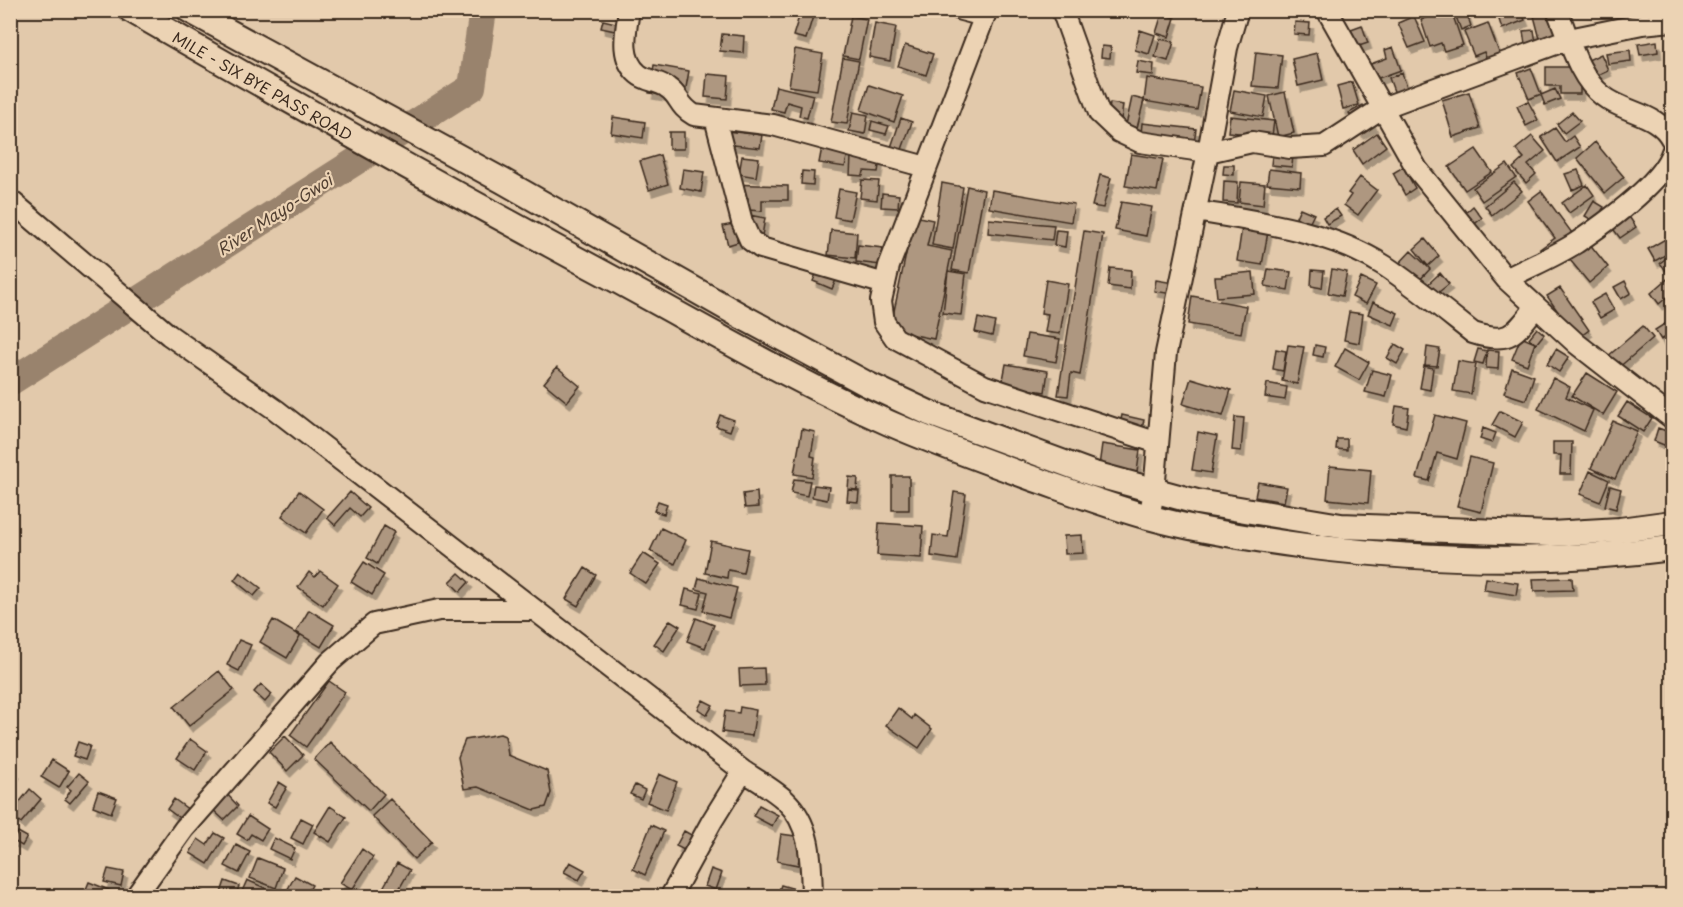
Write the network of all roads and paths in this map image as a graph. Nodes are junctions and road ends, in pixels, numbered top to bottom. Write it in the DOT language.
graph roads {
  1 [pos="130,10"];
  2 [pos="189,10"];
  3 [pos="628,10"];
  4 [pos="961,10"];
  5 [pos="1062,10"];
  6 [pos="1238,10"];
  7 [pos="1327,10"];
  8 [pos="1557,10"];
  9 [pos="985,13"];
  10 [pos="1672,21"];
  11 [pos="1569,39"];
  12 [pos="1383,108"];
  13 [pos="715,118"];
  14 [pos="1672,140"];
  15 [pos="1208,152"];
  16 [pos="1672,152"];
  17 [pos="926,167"];
  18 [pos="10,200"];
  19 [pos="1196,211"];
  20 [pos="1506,279"];
  21 [pos="885,284"];
  22 [pos="1536,307"];
  23 [pos="1672,418"];
  24 [pos="1158,443"];
  25 [pos="1154,492"];
  26 [pos="1149,517"];
  27 [pos="1672,524"];
  28 [pos="1672,548"];
  29 [pos="535,610"];
  30 [pos="743,771"];
  31 [pos="136,897"];
  32 [pos="672,897"];
  33 [pos="812,897"];
  1 -- 26 [label="street, MILE - SIX BYE PASS ROAD"];
  2 -- 25 [label="street"];
  3 -- 13 [label="street"];
  4 -- 9 [label="street"];
  5 -- 15 [label="street"];
  6 -- 15 [label="street"];
  7 -- 12 [label="street"];
  8 -- 11 [label="street"];
  9 -- 17 [label="street"];
  10 -- 11 [label="street"];
  11 -- 12 [label="street"];
  11 -- 14 [label="street"];
  12 -- 15 [label="street"];
  12 -- 20 [label="street"];
  13 -- 17 [label="street"];
  13 -- 21 [label="street"];
  15 -- 19 [label="street"];
  16 -- 20 [label="street"];
  17 -- 21 [label="street"];
  18 -- 29 [label="street"];
  19 -- 22 [label="street"];
  19 -- 24 [label="street"];
  20 -- 22 [label="street"];
  21 -- 24 [label="street"];
  22 -- 23 [label="street"];
  24 -- 25 [label="street"];
  25 -- 26 [label="street"];
  25 -- 27 [label="street"];
  26 -- 28 [label="street, MILE - SIX BYE PASS ROAD"];
  29 -- 30 [label="street"];
  29 -- 31 [label="street"];
  30 -- 32 [label="street"];
  30 -- 33 [label="street"];
}
